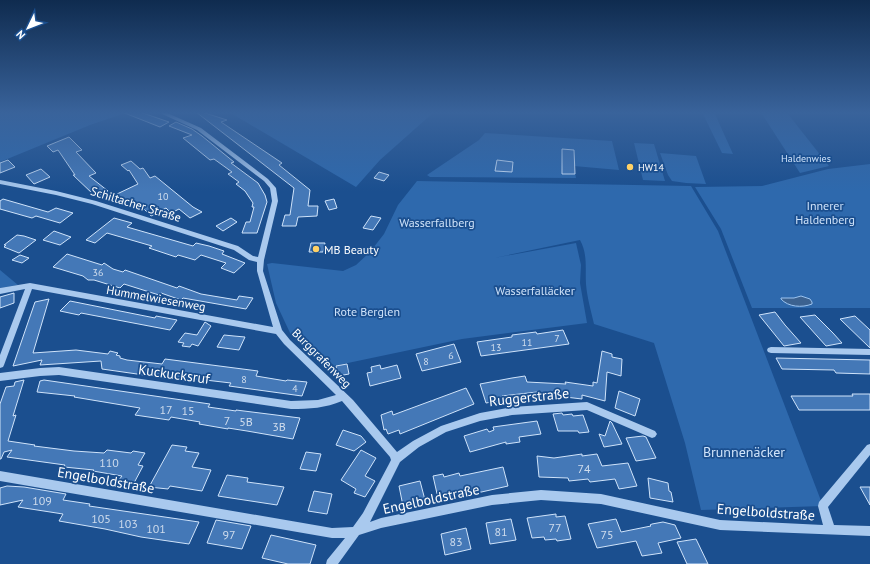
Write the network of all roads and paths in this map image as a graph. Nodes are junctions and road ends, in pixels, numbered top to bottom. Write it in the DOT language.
graph roads {
  1 [pos="211,138"];
  2 [pos="0,182"];
  3 [pos="261,260"];
  4 [pos="30,286"];
  5 [pos="0,291"];
  6 [pos="278,331"];
  7 [pos="771,350"];
  8 [pos="870,352"];
  9 [pos="0,365"];
  10 [pos="0,377"];
  11 [pos="343,396"];
  12 [pos="652,434"];
  13 [pos="870,448"];
  14 [pos="396,459"];
  15 [pos="0,476"];
  16 [pos="830,530"];
  17 [pos="870,531"];
  18 [pos="354,532"];
  19 [pos="331,564"];
  1 -- 3 [label="street, Burggrafenweg"];
  2 -- 3 [label="street, Schiltacher Straße"];
  3 -- 6 [label="street, Burggrafenweg"];
  4 -- 5 [label="street, Hummelwiesenweg"];
  4 -- 6 [label="street, Hummelwiesenweg"];
  4 -- 9 [label="street"];
  6 -- 11 [label="street, Burggrafenweg"];
  7 -- 8 [label="street"];
  10 -- 11 [label="street, Kuckucksruf"];
  11 -- 14 [label="street, Burggrafenweg"];
  12 -- 14 [label="street, Ruggerstraße"];
  13 -- 16 [label="street"];
  14 -- 18 [label="street, Ruggerstraße"];
  15 -- 18 [label="street, Engelboldstraße"];
  16 -- 17 [label="street, Engelboldstraße"];
  16 -- 18 [label="street, Engelboldstraße"];
  18 -- 19 [label="street, Ruggerstraße"];
}
